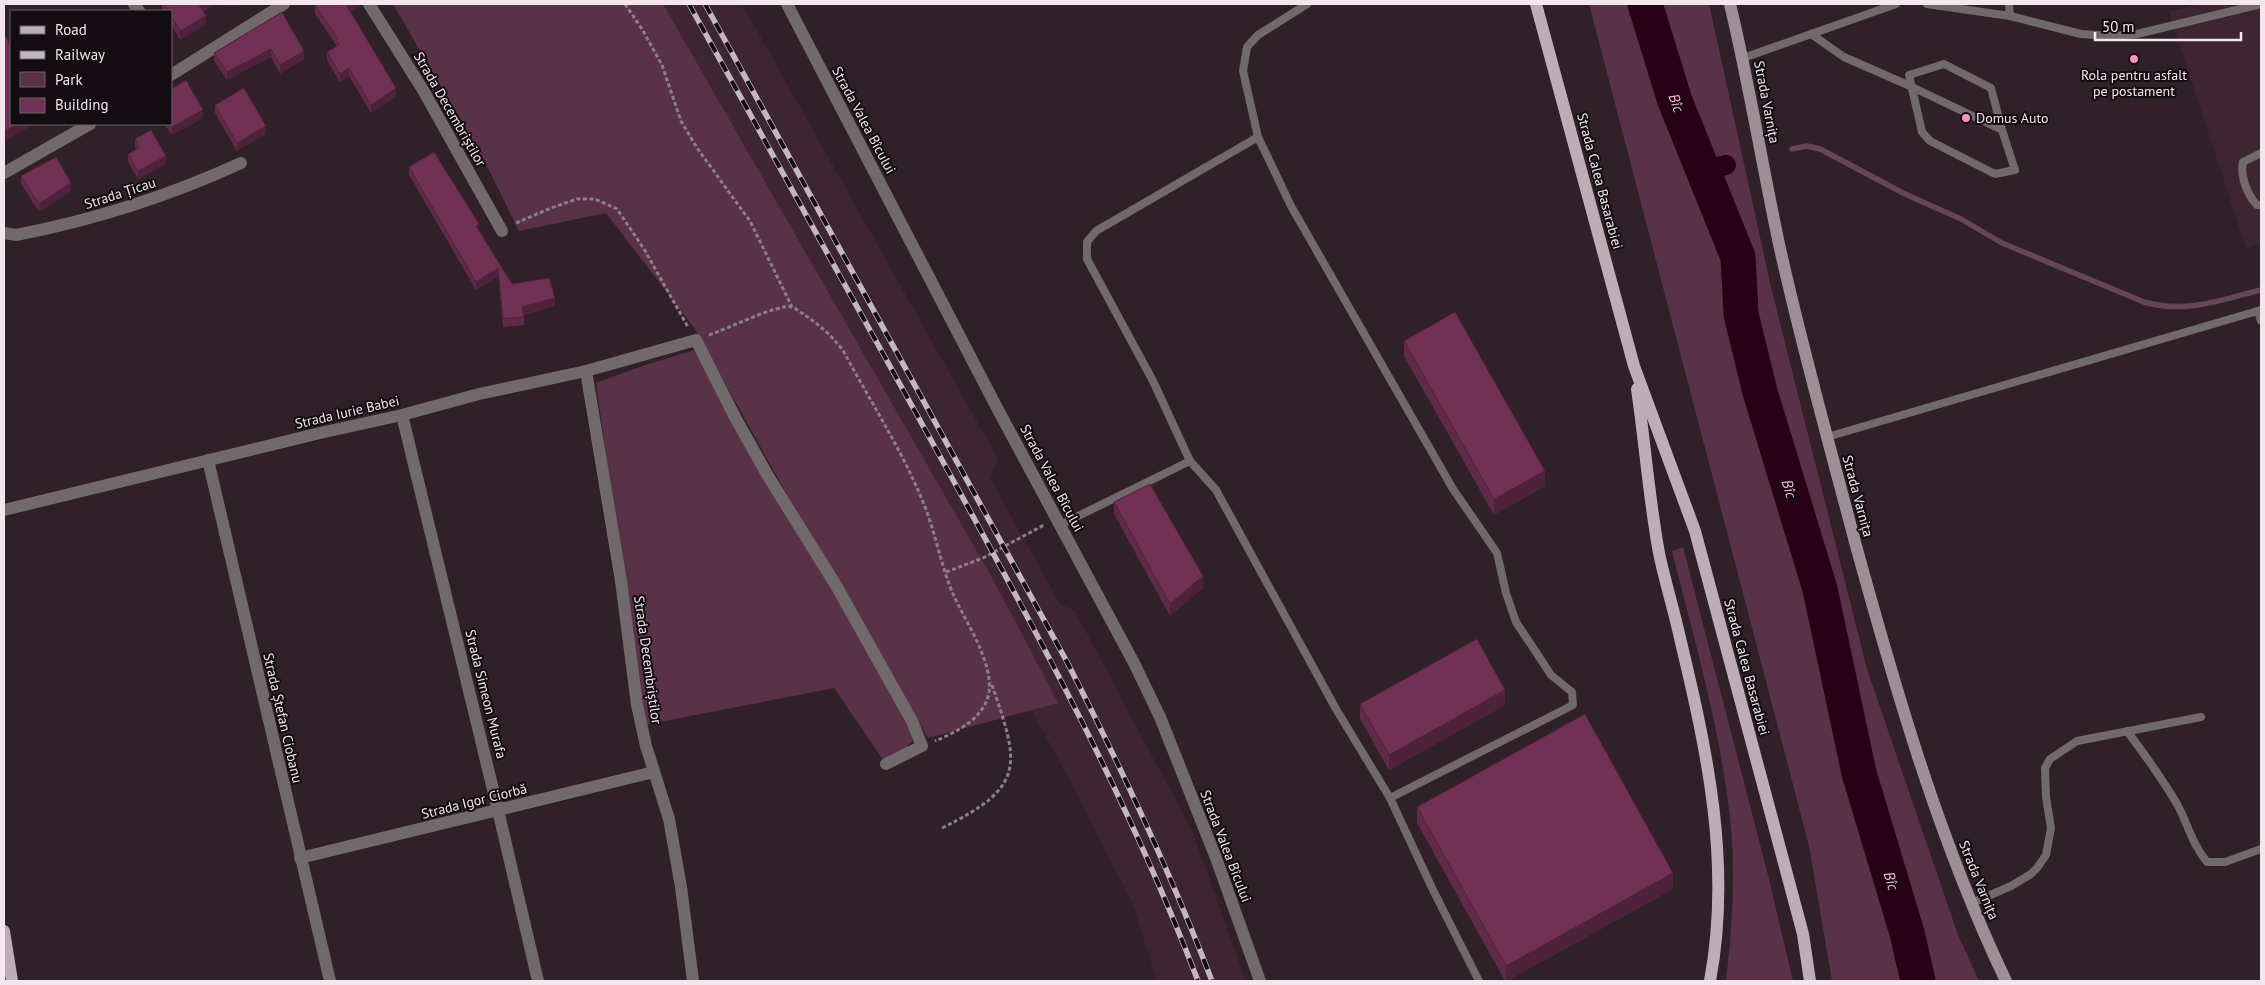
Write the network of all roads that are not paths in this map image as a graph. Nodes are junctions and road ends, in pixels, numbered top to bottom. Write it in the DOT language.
graph roads {
  1 [pos="284,4"];
  2 [pos="369,4"];
  3 [pos="787,4"];
  4 [pos="1307,4"];
  5 [pos="1536,4"];
  6 [pos="1730,4"];
  7 [pos="1896,4"];
  8 [pos="1927,4"];
  9 [pos="2009,4"];
  10 [pos="2261,4"];
  11 [pos="2010,16"];
  12 [pos="1811,34"];
  13 [pos="1743,58"];
  14 [pos="173,71"];
  15 [pos="1910,86"];
  16 [pos="88,125"];
  17 [pos="2002,130"];
  18 [pos="1258,138"];
  19 [pos="2261,153"];
  20 [pos="241,163"];
  21 [pos="4,173"];
  22 [pos="2261,205"];
  23 [pos="502,231"];
  24 [pos="4,233"];
  25 [pos="2260,310"];
  26 [pos="2261,321"];
  27 [pos="1634,366"];
  28 [pos="586,371"];
  29 [pos="402,415"];
  30 [pos="1827,437"];
  31 [pos="208,460"];
  32 [pos="1190,461"];
  33 [pos="4,510"];
  34 [pos="1059,522"];
  35 [pos="2202,717"];
  36 [pos="2127,731"];
  37 [pos="886,764"];
  38 [pos="654,772"];
  39 [pos="1390,798"];
  40 [pos="498,810"];
  41 [pos="2261,849"];
  42 [pos="300,858"];
  43 [pos="1972,903"];
  44 [pos="4,931"];
  45 [pos="12,981"];
  46 [pos="330,981"];
  47 [pos="538,981"];
  48 [pos="692,981"];
  49 [pos="1260,981"];
  50 [pos="1479,981"];
  51 [pos="1710,981"];
  52 [pos="1810,981"];
  53 [pos="2006,981"];
  1 -- 14 [label="street"];
  2 -- 23 [label="street, Strada Decembriștilor"];
  3 -- 34 [label="street, Strada Valea Bîcului"];
  4 -- 18 [label="lane"];
  5 -- 27 [label="main road, Strada Calea Basarabiei"];
  6 -- 13 [label="street, Strada Varnița"];
  7 -- 12 [label="lane"];
  8 -- 11 [label="lane"];
  9 -- 11 [label="lane"];
  10 -- 11 [label="lane"];
  12 -- 13 [label="lane"];
  12 -- 15 [label="lane"];
  13 -- 30 [label="street, Strada Varnița"];
  15 -- 17 [label="lane"];
  15 -- 17 [label="lane"];
  15 -- 17 [label="lane"];
  16 -- 21 [label="street"];
  18 -- 32 [label="lane"];
  18 -- 39 [label="lane"];
  19 -- 22 [label="lane"];
  20 -- 24 [label="street, Strada Țicau"];
  25 -- 26 [label="lane"];
  25 -- 30 [label="lane"];
  27 -- 51 [label="main road, Strada Calea Basarabiei"];
  27 -- 52 [label="main road, Strada Calea Basarabiei"];
  28 -- 29 [label="street, Strada Iurie Babei"];
  28 -- 37 [label="street, Strada Iurie Babei"];
  28 -- 38 [label="street, Strada Decembriștilor"];
  29 -- 31 [label="street, Strada Iurie Babei"];
  29 -- 40 [label="street, Strada Simeon Murafa"];
  30 -- 43 [label="street, Strada Varnița"];
  31 -- 33 [label="street, Strada Iurie Babei"];
  31 -- 42 [label="street, Strada Ștefan Ciobanu"];
  32 -- 34 [label="lane"];
  32 -- 39 [label="lane"];
  34 -- 49 [label="street, Strada Valea Bîcului"];
  35 -- 36 [label="lane"];
  36 -- 41 [label="lane"];
  36 -- 43 [label="lane"];
  38 -- 40 [label="street, Strada Igor Ciorbă"];
  38 -- 48 [label="street, Strada Decembriștilor"];
  39 -- 50 [label="lane"];
  40 -- 42 [label="street, Strada Igor Ciorbă"];
  40 -- 47 [label="street, Strada Simeon Murafa"];
  42 -- 46 [label="street, Strada Ștefan Ciobanu"];
  43 -- 53 [label="street, Strada Varnița"];
  44 -- 45 [label="main road"];
}
